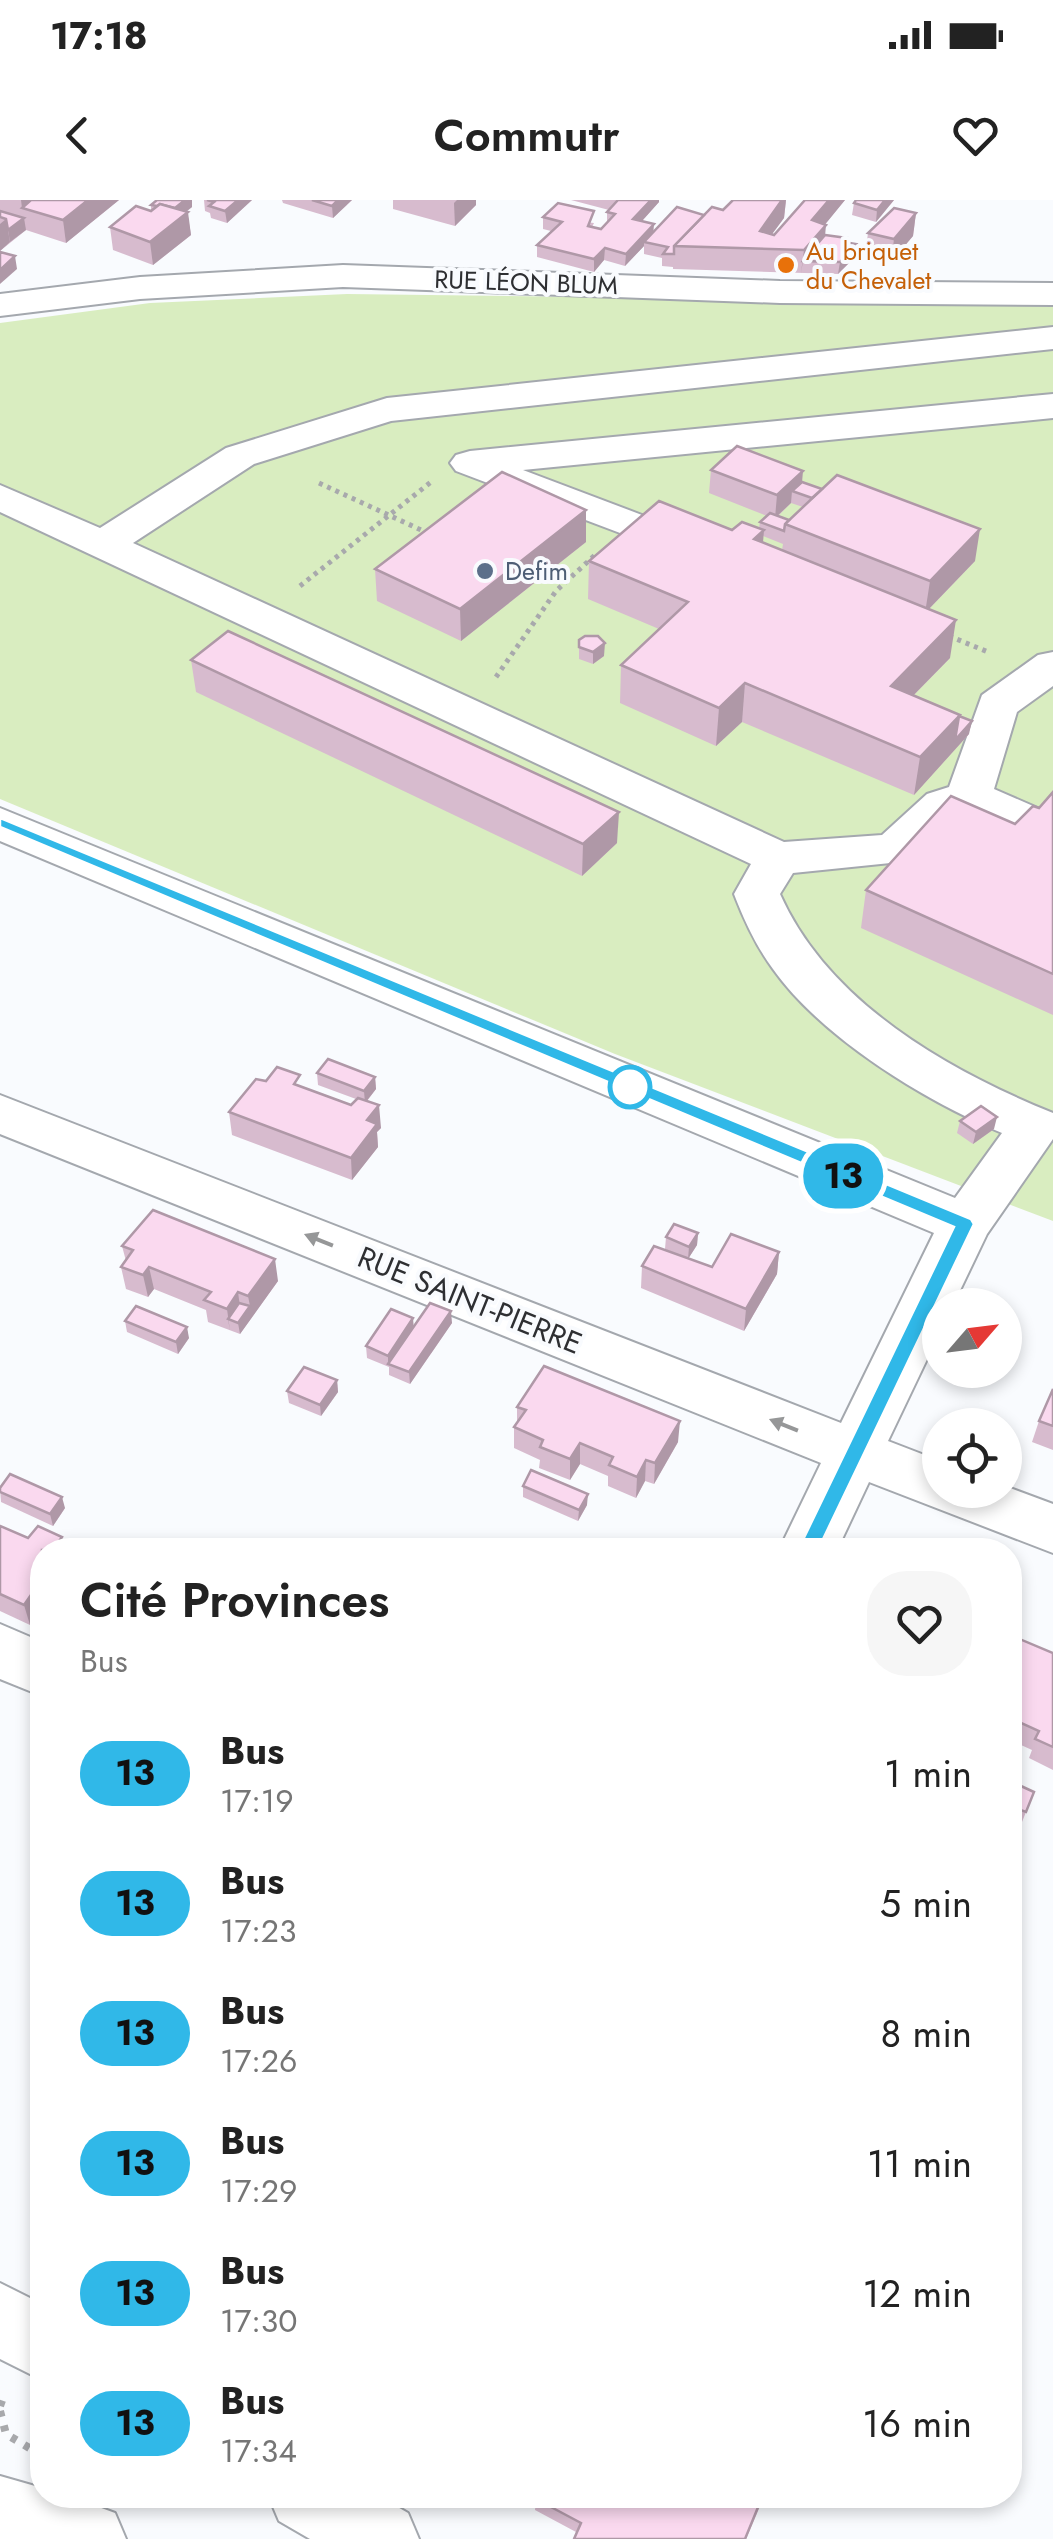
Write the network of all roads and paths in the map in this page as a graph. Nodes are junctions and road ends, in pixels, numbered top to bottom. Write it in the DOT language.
graph roads {
  1 [pos="1053,294"];
  2 [pos="0,305"];
  3 [pos="1053,338"];
  4 [pos="1053,406"];
  5 [pos="387,410"];
  6 [pos="470,462"];
  7 [pos="320,484"];
  8 [pos="0,497"];
  9 [pos="388,515"];
  10 [pos="628,524"];
  11 [pos="435,537"];
  12 [pos="102,544"];
  13 [pos="260,618"];
  14 [pos="936,631"];
  15 [pos="1046,668"];
  16 [pos="470,715"];
  17 [pos="969,796"];
  18 [pos="1024,820"];
  19 [pos="0,823"];
  20 [pos="778,858"];
  21 [pos="0,1114"];
  22 [pos="964,1224"];
  23 [pos="858,1454"];
  24 [pos="922,1479"];
  25 [pos="998,1508"];
  26 [pos="1053,1529"];
  27 [pos="814,1538"];
  28 [pos="0,1650"];
  29 [pos="30,1664"];
  30 [pos="0,2319"];
  31 [pos="30,2337"];
  32 [pos="0,2411"];
  33 [pos="30,2449"];
  34 [pos="309,2508"];
  35 [pos="0,2514"];
  36 [pos="89,2539"];
  37 [pos="382,2539"];
  1 -- 2 [label="street, RUE LÉON BLUM"];
  3 -- 5 [label="street"];
  4 -- 6 [label="street"];
  5 -- 6 [label="street"];
  5 -- 12 [label="street"];
  6 -- 9 [label="path"];
  6 -- 10 [label="street"];
  7 -- 9 [label="path"];
  8 -- 12 [label="street"];
  9 -- 11 [label="path"];
  9 -- 13 [label="path"];
  10 -- 16 [label="path"];
  12 -- 13 [label="street"];
  13 -- 16 [label="street"];
  14 -- 15 [label="path"];
  15 -- 17 [label="street"];
  16 -- 20 [label="street"];
  17 -- 18 [label="street"];
  17 -- 20 [label="street"];
  19 -- 22 [label="street"];
  20 -- 22 [label="street"];
  23 -- 21 [label="street, RUE SAINT-PIERRE, one-way"];
  22 -- 23 [label="street"];
  23 -- 24 [label="street, RUE SAINT-PIERRE"];
  23 -- 27 [label="street"];
  25 -- 26 [label="street"];
  28 -- 29 [label="street"];
  30 -- 31 [label="street"];
  32 -- 33 [label="path"];
  34 -- 37 [label="street"];
  35 -- 36 [label="street"];
}
